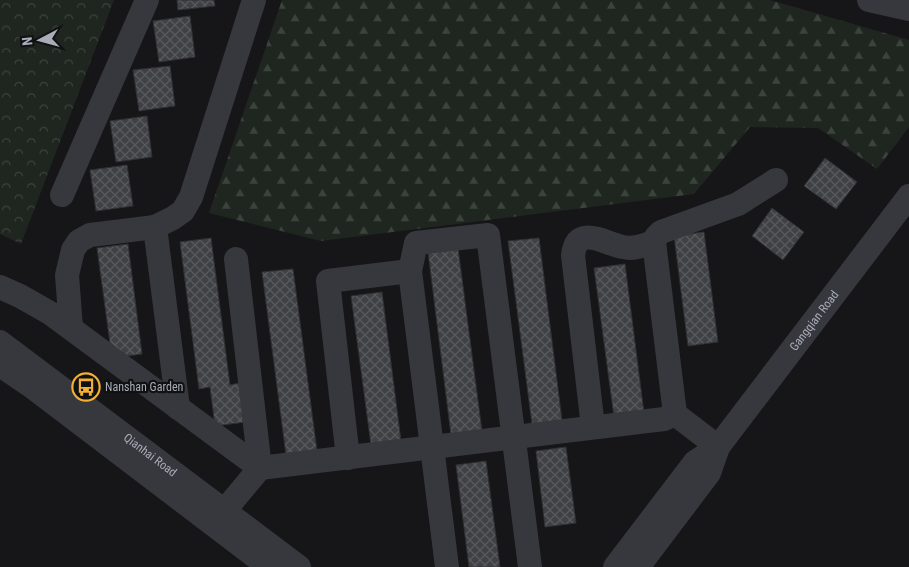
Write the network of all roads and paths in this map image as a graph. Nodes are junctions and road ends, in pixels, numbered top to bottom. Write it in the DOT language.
graph roads {
  1 [pos="147,0"];
  2 [pos="254,0"];
  3 [pos="869,0"];
  4 [pos="909,9"];
  5 [pos="776,180"];
  6 [pos="62,195"];
  7 [pos="909,196"];
  8 [pos="155,227"];
  9 [pos="654,242"];
  10 [pos="236,259"];
  11 [pos="410,271"];
  12 [pos="0,287"];
  13 [pos="71,328"];
  14 [pos="0,342"];
  15 [pos="0,366"];
  16 [pos="178,408"];
  17 [pos="675,414"];
  18 [pos="593,427"];
  19 [pos="514,437"];
  20 [pos="432,447"];
  21 [pos="718,447"];
  22 [pos="348,458"];
  23 [pos="260,468"];
  24 [pos="225,510"];
  25 [pos="269,567"];
  26 [pos="299,567"];
  27 [pos="447,567"];
  28 [pos="530,567"];
  29 [pos="615,567"];
  30 [pos="638,567"];
  1 -- 6 [label="street"];
  2 -- 8 [label="street"];
  3 -- 4 [label="street"];
  5 -- 9 [label="street"];
  7 -- 21 [label="street, Gangqian Road"];
  8 -- 13 [label="street"];
  8 -- 16 [label="street"];
  9 -- 17 [label="street"];
  9 -- 18 [label="street"];
  10 -- 23 [label="street"];
  11 -- 19 [label="street"];
  11 -- 20 [label="street"];
  11 -- 22 [label="street"];
  12 -- 13 [label="street"];
  13 -- 16 [label="street"];
  14 -- 24 [label="street, Qianhai Road"];
  15 -- 25 [label="street, Qianhai Road"];
  16 -- 23 [label="street"];
  17 -- 18 [label="street"];
  17 -- 21 [label="street"];
  18 -- 19 [label="street"];
  19 -- 20 [label="street"];
  19 -- 28 [label="street"];
  20 -- 22 [label="street"];
  20 -- 27 [label="street"];
  21 -- 29 [label="street, Gangqian Road"];
  21 -- 30 [label="street, Gangqian Road"];
  22 -- 23 [label="street"];
  23 -- 24 [label="street"];
  24 -- 26 [label="street, Qianhai Road"];
}
